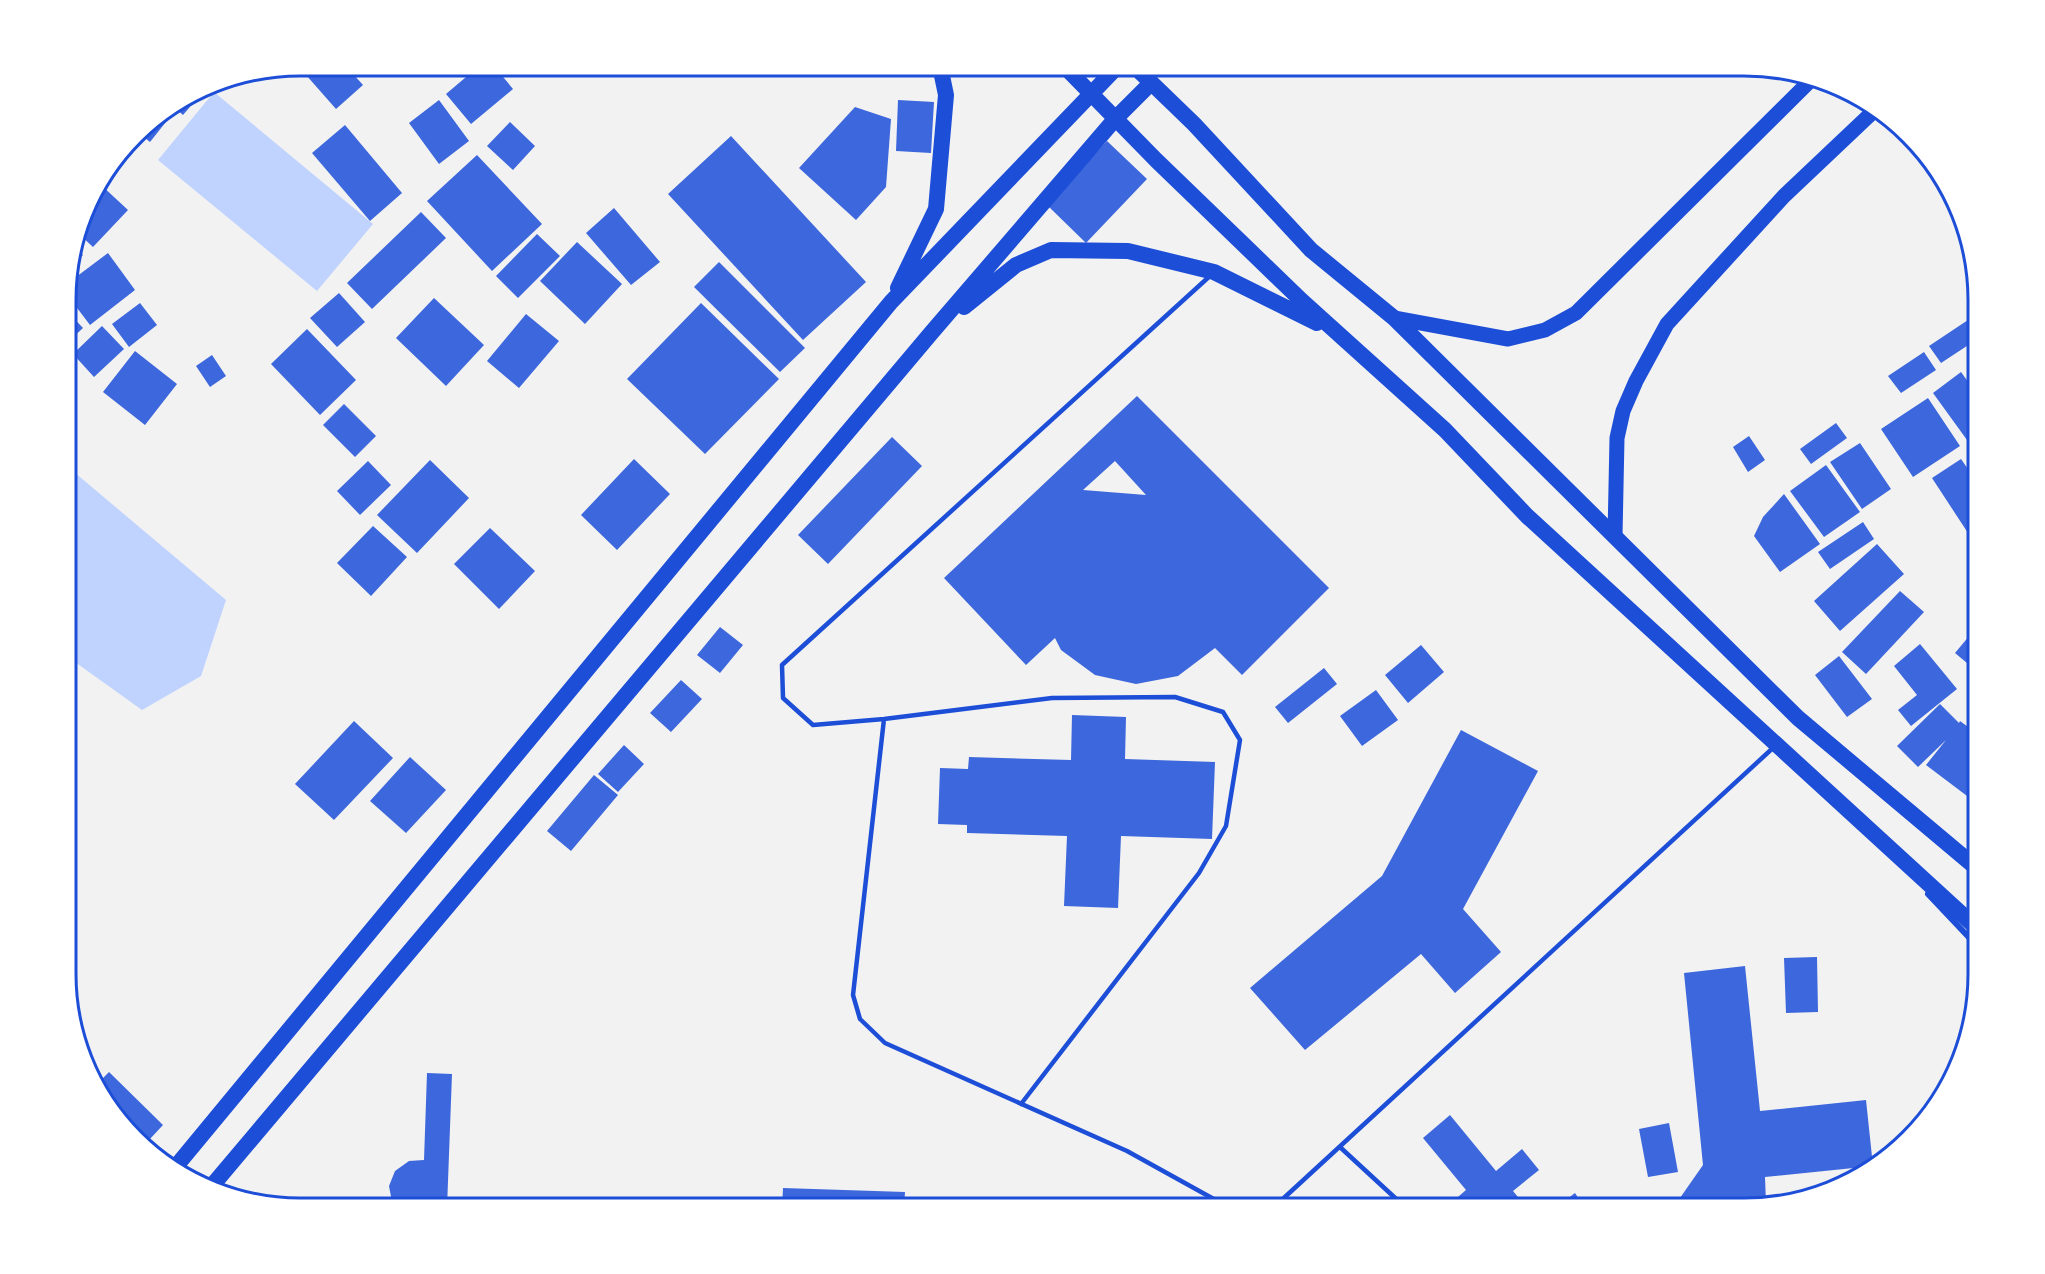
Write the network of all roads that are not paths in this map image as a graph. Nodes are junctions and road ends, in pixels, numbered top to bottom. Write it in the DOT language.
graph roads {
  1 [pos="942,76"];
  2 [pos="1073,76"];
  3 [pos="1108,76"];
  4 [pos="1144,76"];
  5 [pos="1151,83"];
  6 [pos="1806,85"];
  7 [pos="1089,94"];
  8 [pos="1870,115"];
  9 [pos="1116,118"];
  10 [pos="1214,272"];
  11 [pos="891,302"];
  12 [pos="1394,318"];
  13 [pos="932,332"];
  14 [pos="1337,333"];
  15 [pos="1615,536"];
  16 [pos="884,719"];
  17 [pos="1777,745"];
  18 [pos="1889,850"];
  19 [pos="1968,862"];
  20 [pos="1968,921"];
  21 [pos="1968,937"];
  22 [pos="1021,1104"];
  23 [pos="1341,1148"];
  24 [pos="180,1162"];
  25 [pos="216,1181"];
  26 [pos="1212,1198"];
  27 [pos="1284,1198"];
  28 [pos="1395,1198"];
  1 -- 11 [label="highway"];
  2 -- 7 [label="highway"];
  3 -- 7 [label="highway"];
  4 -- 5 [label="highway"];
  5 -- 9 [label="highway"];
  5 -- 12 [label="highway"];
  6 -- 12 [label="main road"];
  7 -- 9 [label="highway"];
  7 -- 11 [label="highway"];
  8 -- 15 [label="main road"];
  9 -- 13 [label="highway"];
  9 -- 14 [label="highway"];
  10 -- 13 [label="highway"];
  10 -- 14 [label="highway"];
  10 -- 16 [label="lane"];
  11 -- 24 [label="highway"];
  12 -- 15 [label="highway"];
  13 -- 25 [label="highway"];
  14 -- 17 [label="highway"];
  15 -- 19 [label="highway"];
  16 -- 22 [label="lane"];
  16 -- 22 [label="lane"];
  17 -- 18 [label="highway"];
  17 -- 23 [label="lane"];
  18 -- 20 [label="highway"];
  18 -- 21 [label="street"];
  22 -- 26 [label="lane"];
  23 -- 27 [label="lane"];
  23 -- 28 [label="lane"];
}
